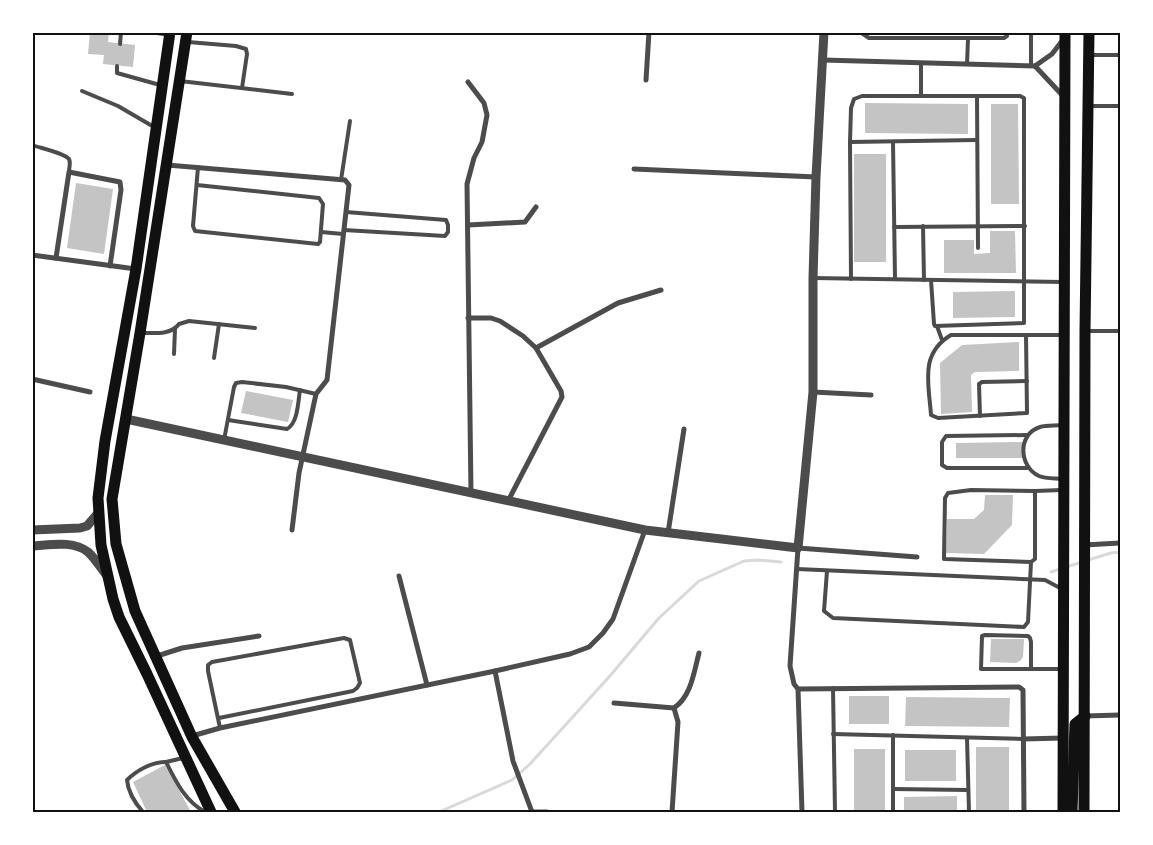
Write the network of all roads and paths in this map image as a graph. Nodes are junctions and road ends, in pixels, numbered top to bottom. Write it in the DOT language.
graph roads {
  1 [pos="121,32"];
  2 [pos="151,32"];
  3 [pos="649,32"];
  4 [pos="824,32"];
  5 [pos="860,32"];
  6 [pos="919,32"];
  7 [pos="1007,32"];
  8 [pos="1031,32"];
  9 [pos="1089,32"];
  10 [pos="169,34"];
  11 [pos="1065,35"];
  12 [pos="186,37"];
  13 [pos="919,38"];
  14 [pos="968,39"];
  15 [pos="120,44"];
  16 [pos="1088,54"];
  17 [pos="1120,55"];
  18 [pos="822,60"];
  19 [pos="921,63"];
  20 [pos="967,64"];
  21 [pos="117,66"];
  22 [pos="1033,66"];
  23 [pos="646,80"];
  24 [pos="180,81"];
  25 [pos="468,82"];
  26 [pos="162,86"];
  27 [pos="242,88"];
  28 [pos="82,91"];
  29 [pos="292,94"];
  30 [pos="921,96"];
  31 [pos="977,96"];
  32 [pos="1066,99"];
  33 [pos="1087,106"];
  34 [pos="1120,106"];
  35 [pos="350,121"];
  36 [pos="156,129"];
  37 [pos="977,140"];
  38 [pos="850,142"];
  39 [pos="893,142"];
  40 [pos="32,145"];
  41 [pos="166,165"];
  42 [pos="198,168"];
  43 [pos="634,169"];
  44 [pos="69,172"];
  45 [pos="816,177"];
  46 [pos="341,180"];
  47 [pos="196,185"];
  48 [pos="536,207"];
  49 [pos="346,212"];
  50 [pos="468,225"];
  51 [pos="923,226"];
  52 [pos="978,226"];
  53 [pos="1025,226"];
  54 [pos="894,227"];
  55 [pos="321,232"];
  56 [pos="344,232"];
  57 [pos="978,248"];
  58 [pos="32,255"];
  59 [pos="56,258"];
  60 [pos="110,266"];
  61 [pos="136,269"];
  62 [pos="813,278"];
  63 [pos="851,279"];
  64 [pos="895,279"];
  65 [pos="924,280"];
  66 [pos="931,280"];
  67 [pos="1025,281"];
  68 [pos="1066,282"];
  69 [pos="661,290"];
  70 [pos="468,318"];
  71 [pos="219,324"];
  72 [pos="937,326"];
  73 [pos="255,328"];
  74 [pos="175,329"];
  75 [pos="1085,330"];
  76 [pos="1120,331"];
  77 [pos="140,334"];
  78 [pos="1026,335"];
  79 [pos="1066,335"];
  80 [pos="942,340"];
  81 [pos="536,348"];
  82 [pos="174,354"];
  83 [pos="214,358"];
  84 [pos="32,379"];
  85 [pos="1027,381"];
  86 [pos="300,390"];
  87 [pos="90,392"];
  88 [pos="813,392"];
  89 [pos="316,394"];
  90 [pos="871,395"];
  91 [pos="980,416"];
  92 [pos="126,420"];
  93 [pos="228,420"];
  94 [pos="1065,425"];
  95 [pos="684,429"];
  96 [pos="1027,435"];
  97 [pos="224,440"];
  98 [pos="302,457"];
  99 [pos="1027,468"];
  100 [pos="1065,485"];
  101 [pos="1035,491"];
  102 [pos="471,493"];
  103 [pos="508,501"];
  104 [pos="99,512"];
  105 [pos="32,530"];
  106 [pos="292,530"];
  107 [pos="645,530"];
  108 [pos="668,534"];
  109 [pos="1120,543"];
  110 [pos="32,546"];
  111 [pos="798,548"];
  112 [pos="1084,555"];
  113 [pos="917,557"];
  114 [pos="1031,562"];
  115 [pos="797,569"];
  116 [pos="827,570"];
  117 [pos="399,576"];
  118 [pos="108,577"];
  119 [pos="1030,580"];
  120 [pos="1064,590"];
  121 [pos="259,636"];
  122 [pos="699,653"];
  123 [pos="156,657"];
  124 [pos="1031,668"];
  125 [pos="1063,669"];
  126 [pos="495,672"];
  127 [pos="427,685"];
  128 [pos="833,688"];
  129 [pos="798,689"];
  130 [pos="614,703"];
  131 [pos="674,708"];
  132 [pos="1120,715"];
  133 [pos="1085,716"];
  134 [pos="218,718"];
  135 [pos="220,728"];
  136 [pos="833,734"];
  137 [pos="893,735"];
  138 [pos="192,737"];
  139 [pos="967,738"];
  140 [pos="1063,738"];
  141 [pos="1023,739"];
  142 [pos="186,757"];
  143 [pos="166,762"];
  144 [pos="894,789"];
  145 [pos="968,790"];
  146 [pos="143,812"];
  147 [pos="205,812"];
  148 [pos="212,812"];
  149 [pos="235,812"];
  150 [pos="532,812"];
  151 [pos="547,812"];
  152 [pos="672,812"];
  153 [pos="802,812"];
  154 [pos="835,812"];
  155 [pos="893,812"];
  156 [pos="969,812"];
  157 [pos="1024,812"];
  158 [pos="1063,812"];
  159 [pos="1072,812"];
  160 [pos="1084,812"];
  1 -- 15 [label="lane"];
  2 -- 10 [label="lane"];
  3 -- 23 [label="street"];
  4 -- 18 [label="street"];
  5 -- 13 [label="lane"];
  6 -- 13 [label="lane"];
  7 -- 14 [label="lane"];
  8 -- 22 [label="lane"];
  9 -- 16 [label="main road"];
  10 -- 26 [label="main road"];
  11 -- 22 [label="street"];
  11 -- 32 [label="main road"];
  12 -- 24 [label="main road"];
  12 -- 27 [label="lane"];
  13 -- 14 [label="lane"];
  14 -- 20 [label="lane"];
  16 -- 17 [label="lane"];
  16 -- 33 [label="main road"];
  18 -- 19 [label="street"];
  18 -- 45 [label="street"];
  19 -- 20 [label="street"];
  19 -- 30 [label="lane"];
  20 -- 22 [label="street"];
  21 -- 26 [label="lane"];
  22 -- 32 [label="street"];
  24 -- 27 [label="lane"];
  24 -- 41 [label="main road"];
  25 -- 50 [label="street"];
  26 -- 36 [label="main road"];
  27 -- 29 [label="lane"];
  28 -- 36 [label="lane"];
  30 -- 31 [label="lane"];
  30 -- 38 [label="lane"];
  31 -- 37 [label="lane"];
  31 -- 53 [label="lane"];
  32 -- 68 [label="main road"];
  33 -- 34 [label="lane"];
  33 -- 75 [label="main road"];
  35 -- 46 [label="lane"];
  36 -- 61 [label="main road"];
  37 -- 39 [label="lane"];
  37 -- 52 [label="lane"];
  38 -- 39 [label="lane"];
  38 -- 63 [label="lane"];
  39 -- 54 [label="lane"];
  40 -- 44 [label="lane"];
  41 -- 42 [label="street"];
  41 -- 77 [label="main road"];
  42 -- 46 [label="street"];
  42 -- 47 [label="lane"];
  43 -- 45 [label="street"];
  44 -- 59 [label="street"];
  44 -- 60 [label="street"];
  45 -- 62 [label="street"];
  46 -- 49 [label="street"];
  47 -- 55 [label="lane"];
  47 -- 55 [label="lane"];
  48 -- 50 [label="street"];
  49 -- 56 [label="street"];
  49 -- 56 [label="lane"];
  50 -- 70 [label="street"];
  51 -- 52 [label="lane"];
  51 -- 54 [label="lane"];
  51 -- 65 [label="lane"];
  52 -- 53 [label="lane"];
  52 -- 57 [label="lane"];
  53 -- 67 [label="lane"];
  54 -- 64 [label="lane"];
  55 -- 56 [label="lane"];
  56 -- 89 [label="street"];
  58 -- 59 [label="street"];
  59 -- 60 [label="street"];
  60 -- 61 [label="street"];
  61 -- 104 [label="main road"];
  62 -- 63 [label="lane"];
  62 -- 88 [label="street"];
  63 -- 64 [label="lane"];
  64 -- 65 [label="lane"];
  65 -- 66 [label="lane"];
  66 -- 67 [label="lane"];
  66 -- 72 [label="lane"];
  67 -- 68 [label="lane"];
  67 -- 72 [label="lane"];
  68 -- 79 [label="main road"];
  69 -- 81 [label="street"];
  70 -- 81 [label="street"];
  70 -- 102 [label="street"];
  71 -- 73 [label="lane"];
  71 -- 74 [label="lane"];
  71 -- 83 [label="lane"];
  72 -- 80 [label="lane"];
  74 -- 77 [label="lane"];
  74 -- 82 [label="lane"];
  75 -- 76 [label="lane"];
  75 -- 112 [label="main road"];
  77 -- 92 [label="main road"];
  78 -- 79 [label="lane"];
  78 -- 80 [label="lane"];
  78 -- 85 [label="lane"];
  79 -- 94 [label="main road"];
  80 -- 91 [label="lane"];
  81 -- 103 [label="street"];
  84 -- 87 [label="street"];
  85 -- 91 [label="lane"];
  85 -- 91 [label="lane"];
  86 -- 89 [label="lane"];
  86 -- 93 [label="lane"];
  86 -- 93 [label="lane"];
  88 -- 90 [label="street"];
  88 -- 111 [label="street"];
  89 -- 98 [label="street"];
  92 -- 97 [label="street"];
  92 -- 123 [label="main road"];
  93 -- 97 [label="lane"];
  94 -- 96 [label="lane"];
  94 -- 100 [label="main road"];
  95 -- 108 [label="street"];
  96 -- 99 [label="lane"];
  96 -- 99 [label="lane"];
  97 -- 98 [label="street"];
  98 -- 102 [label="street"];
  98 -- 106 [label="street"];
  99 -- 100 [label="lane"];
  100 -- 101 [label="lane"];
  100 -- 120 [label="main road"];
  101 -- 114 [label="lane"];
  101 -- 114 [label="lane"];
  102 -- 103 [label="street"];
  103 -- 107 [label="street"];
  104 -- 105 [label="street"];
  104 -- 118 [label="main road"];
  107 -- 108 [label="street"];
  107 -- 126 [label="street"];
  108 -- 111 [label="street"];
  109 -- 112 [label="street"];
  110 -- 118 [label="street"];
  111 -- 113 [label="street"];
  111 -- 115 [label="street"];
  112 -- 133 [label="main road"];
  114 -- 119 [label="lane"];
  115 -- 116 [label="lane"];
  115 -- 129 [label="street"];
  116 -- 119 [label="lane"];
  116 -- 119 [label="lane"];
  117 -- 127 [label="street"];
  118 -- 142 [label="main road"];
  119 -- 120 [label="lane"];
  120 -- 125 [label="main road"];
  121 -- 123 [label="street"];
  122 -- 131 [label="street"];
  123 -- 138 [label="main road"];
  124 -- 124 [label="lane"];
  124 -- 125 [label="lane"];
  125 -- 140 [label="main road"];
  126 -- 127 [label="street"];
  126 -- 150 [label="street"];
  127 -- 135 [label="street"];
  128 -- 129 [label="street"];
  128 -- 136 [label="lane"];
  128 -- 141 [label="street"];
  129 -- 153 [label="street"];
  130 -- 131 [label="street"];
  131 -- 152 [label="street"];
  132 -- 133 [label="street"];
  133 -- 159 [label="main road"];
  133 -- 160 [label="main road"];
  134 -- 134 [label="lane"];
  134 -- 135 [label="lane"];
  135 -- 138 [label="street"];
  136 -- 137 [label="lane"];
  136 -- 154 [label="lane"];
  137 -- 139 [label="lane"];
  137 -- 144 [label="lane"];
  138 -- 149 [label="main road"];
  139 -- 141 [label="lane"];
  139 -- 145 [label="lane"];
  140 -- 141 [label="street"];
  140 -- 158 [label="main road"];
  141 -- 157 [label="street"];
  142 -- 143 [label="lane"];
  142 -- 148 [label="main road"];
  143 -- 146 [label="lane"];
  143 -- 147 [label="lane"];
  144 -- 145 [label="lane"];
  144 -- 155 [label="lane"];
  145 -- 156 [label="lane"];
  150 -- 151 [label="street"];
}
